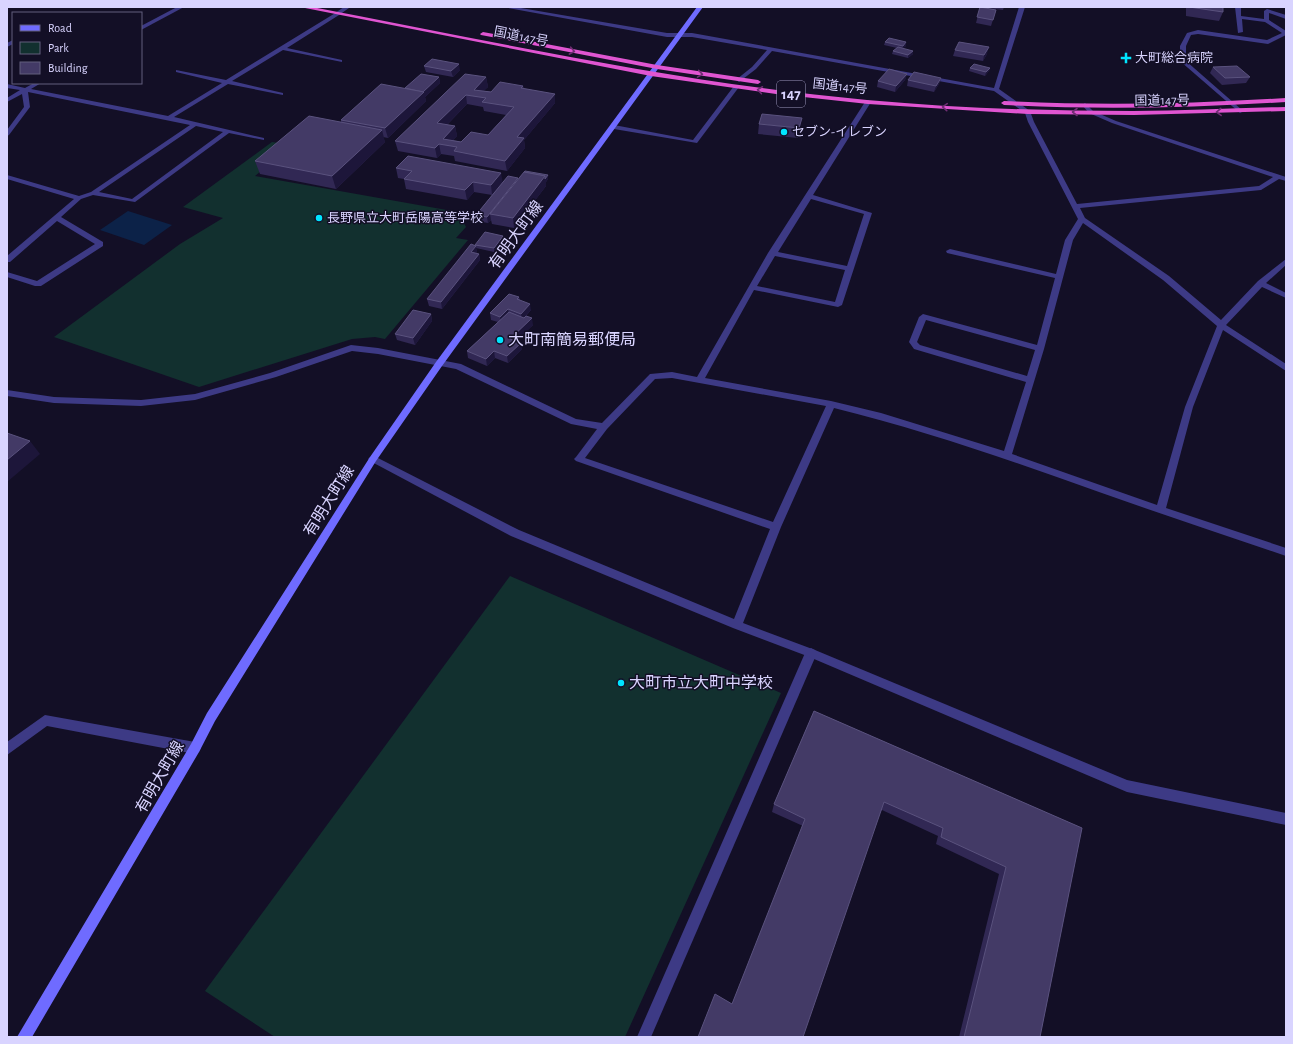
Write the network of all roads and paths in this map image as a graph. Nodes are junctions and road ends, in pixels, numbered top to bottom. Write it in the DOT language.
graph roads {
  1 [pos="181,7"];
  2 [pos="303,7"];
  3 [pos="344,7"];
  4 [pos="506,7"];
  5 [pos="536,7"];
  6 [pos="700,7"];
  7 [pos="1022,7"];
  8 [pos="1238,7"];
  9 [pos="531,12"];
  10 [pos="337,14"];
  11 [pos="1239,17"];
  12 [pos="1286,17"];
  13 [pos="416,21"];
  14 [pos="1266,21"];
  15 [pos="142,27"];
  16 [pos="1240,32"];
  17 [pos="477,33"];
  18 [pos="1286,33"];
  19 [pos="679,35"];
  20 [pos="282,48"];
  21 [pos="771,49"];
  22 [pos="340,61"];
  23 [pos="178,71"];
  24 [pos="654,71"];
  25 [pos="739,80"];
  26 [pos="227,82"];
  27 [pos="36,84"];
  28 [pos="7,86"];
  29 [pos="736,87"];
  30 [pos="25,90"];
  31 [pos="996,90"];
  32 [pos="281,94"];
  33 [pos="861,94"];
  34 [pos="7,100"];
  35 [pos="1286,100"];
  36 [pos="868,102"];
  37 [pos="993,102"];
  38 [pos="1232,103"];
  39 [pos="1016,104"];
  40 [pos="1085,105"];
  41 [pos="1286,109"];
  42 [pos="1240,111"];
  43 [pos="1028,112"];
  44 [pos="1091,112"];
  45 [pos="169,118"];
  46 [pos="195,124"];
  47 [pos="614,127"];
  48 [pos="228,132"];
  49 [pos="7,134"];
  50 [pos="262,139"];
  51 [pos="7,177"];
  52 [pos="1283,178"];
  53 [pos="93,193"];
  54 [pos="808,196"];
  55 [pos="79,198"];
  56 [pos="1075,206"];
  57 [pos="56,217"];
  58 [pos="1082,219"];
  59 [pos="950,252"];
  60 [pos="772,254"];
  61 [pos="7,260"];
  62 [pos="1286,261"];
  63 [pos="850,270"];
  64 [pos="7,274"];
  65 [pos="1060,277"];
  66 [pos="1261,283"];
  67 [pos="752,288"];
  68 [pos="1286,296"];
  69 [pos="1221,325"];
  70 [pos="1040,348"];
  71 [pos="440,364"];
  72 [pos="1286,368"];
  73 [pos="700,379"];
  74 [pos="1030,380"];
  75 [pos="7,393"];
  76 [pos="832,404"];
  77 [pos="604,427"];
  78 [pos="1007,456"];
  79 [pos="373,459"];
  80 [pos="1160,510"];
  81 [pos="776,527"];
  82 [pos="1286,552"];
  83 [pos="737,625"];
  84 [pos="811,653"];
  85 [pos="194,748"];
  86 [pos="7,749"];
  87 [pos="1286,819"];
  88 [pos="24,1037"];
  89 [pos="644,1037"];
  1 -- 15 [label="street"];
  2 -- 10 [label="highway, 国道147号 / 147"];
  3 -- 10 [label="street"];
  3 -- 13 [label="highway"];
  4 -- 9 [label="street"];
  5 -- 9 [label="street"];
  6 -- 19 [label="main road, 有明大町線"];
  7 -- 31 [label="street"];
  8 -- 11 [label="street"];
  9 -- 19 [label="street"];
  10 -- 20 [label="street"];
  10 -- 24 [label="highway, 国道147号 / 147"];
  11 -- 14 [label="street"];
  11 -- 16 [label="street"];
  12 -- 14 [label="street"];
  14 -- 18 [label="street"];
  17 -- 24 [label="highway, 国道147号 / 147, one-way"];
  18 -- 38 [label="street"];
  19 -- 21 [label="street"];
  19 -- 24 [label="main road, 有明大町線"];
  20 -- 22 [label="street"];
  20 -- 26 [label="street"];
  21 -- 25 [label="street"];
  21 -- 31 [label="street"];
  23 -- 26 [label="street"];
  24 -- 25 [label="highway, 国道147号 / 147, one-way"];
  24 -- 29 [label="highway, 国道147号 / 147"];
  24 -- 47 [label="main road, 有明大町線"];
  25 -- 33 [label="highway, 国道147号 / 147"];
  26 -- 32 [label="street"];
  26 -- 45 [label="street"];
  27 -- 30 [label="street"];
  28 -- 30 [label="street"];
  36 -- 29 [label="highway, 国道147号 / 147, one-way"];
  29 -- 47 [label="street"];
  30 -- 34 [label="street"];
  30 -- 45 [label="street"];
  30 -- 49 [label="street"];
  31 -- 39 [label="street"];
  35 -- 38 [label="highway, 国道147号"];
  43 -- 36 [label="highway, 国道147号 / 147, one-way"];
  36 -- 54 [label="street"];
  37 -- 39 [label="highway, 国道147号"];
  38 -- 40 [label="highway, 国道147号"];
  38 -- 42 [label="street"];
  39 -- 40 [label="highway, 国道147号"];
  39 -- 43 [label="street"];
  40 -- 44 [label="street"];
  41 -- 42 [label="highway, 国道147号 / 147"];
  42 -- 44 [label="highway, 国道147号 / 147, one-way"];
  44 -- 43 [label="highway, 国道147号 / 147, one-way"];
  43 -- 56 [label="street"];
  44 -- 52 [label="street"];
  45 -- 46 [label="street"];
  46 -- 48 [label="street"];
  46 -- 53 [label="street"];
  47 -- 71 [label="main road, 有明大町線"];
  48 -- 50 [label="street"];
  48 -- 53 [label="street"];
  51 -- 55 [label="street"];
  52 -- 56 [label="street"];
  53 -- 55 [label="street"];
  54 -- 60 [label="street"];
  54 -- 63 [label="street"];
  55 -- 57 [label="street"];
  56 -- 58 [label="street"];
  57 -- 61 [label="street"];
  57 -- 64 [label="street"];
  58 -- 65 [label="street"];
  58 -- 69 [label="street"];
  59 -- 65 [label="street"];
  60 -- 63 [label="street"];
  60 -- 67 [label="street"];
  62 -- 66 [label="street"];
  63 -- 67 [label="street"];
  65 -- 70 [label="street"];
  66 -- 68 [label="street"];
  66 -- 69 [label="street"];
  67 -- 73 [label="street"];
  69 -- 72 [label="street"];
  69 -- 80 [label="street"];
  70 -- 74 [label="street"];
  70 -- 74 [label="street"];
  71 -- 75 [label="street"];
  71 -- 77 [label="street"];
  71 -- 79 [label="main road, 有明大町線"];
  73 -- 76 [label="street"];
  73 -- 77 [label="street"];
  74 -- 78 [label="street"];
  76 -- 78 [label="street"];
  76 -- 81 [label="street"];
  77 -- 81 [label="street"];
  78 -- 80 [label="street"];
  79 -- 83 [label="street"];
  79 -- 85 [label="main road, 有明大町線"];
  80 -- 82 [label="street"];
  81 -- 83 [label="street"];
  83 -- 84 [label="street"];
  84 -- 87 [label="street"];
  84 -- 89 [label="street"];
  85 -- 86 [label="street"];
  85 -- 88 [label="main road, 有明大町線"];
}
